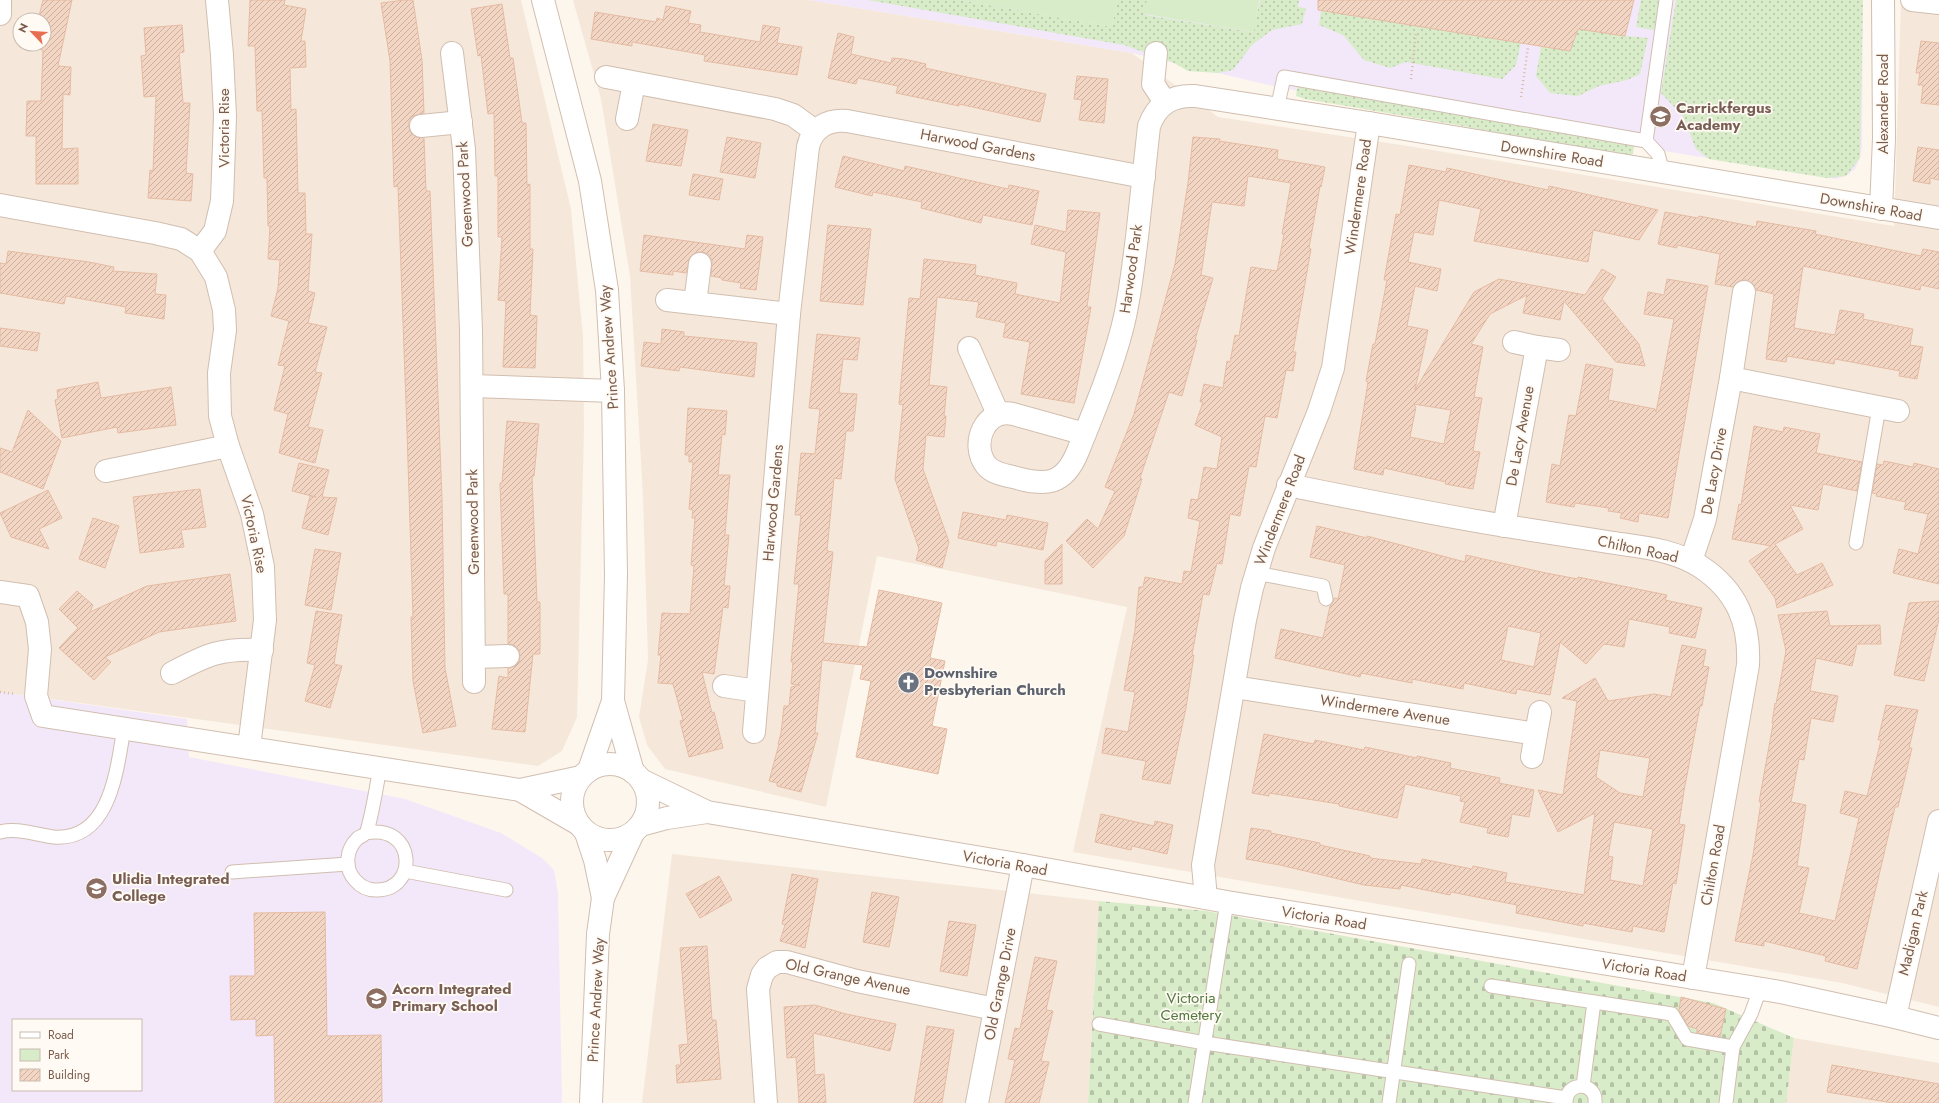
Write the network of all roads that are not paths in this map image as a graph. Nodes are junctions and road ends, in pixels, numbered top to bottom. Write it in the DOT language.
graph roads {
  1 [pos="0,0"];
  2 [pos="217,0"];
  3 [pos="543,0"];
  4 [pos="1666,0"];
  5 [pos="1883,0"];
  6 [pos="1912,0"];
  7 [pos="1939,3"];
  8 [pos="0,14"];
  9 [pos="452,53"];
  10 [pos="1156,53"];
  11 [pos="606,77"];
  12 [pos="634,83"];
  13 [pos="1165,102"];
  14 [pos="1277,109"];
  15 [pos="627,119"];
  16 [pos="461,122"];
  17 [pos="1369,123"];
  18 [pos="421,126"];
  19 [pos="815,131"];
  20 [pos="1646,141"];
  21 [pos="1663,172"];
  22 [pos="1144,177"];
  23 [pos="0,205"];
  24 [pos="1881,209"];
  25 [pos="1939,218"];
  26 [pos="200,251"];
  27 [pos="700,264"];
  28 [pos="1744,292"];
  29 [pos="667,300"];
  30 [pos="695,304"];
  31 [pos="789,314"];
  32 [pos="1514,342"];
  33 [pos="1537,347"];
  34 [pos="969,348"];
  35 [pos="1559,350"];
  36 [pos="1731,378"];
  37 [pos="472,386"];
  38 [pos="613,391"];
  39 [pos="1889,409"];
  40 [pos="998,414"];
  41 [pos="1085,434"];
  42 [pos="228,446"];
  43 [pos="106,471"];
  44 [pos="1288,485"];
  45 [pos="1504,526"];
  46 [pos="1856,543"];
  47 [pos="1691,561"];
  48 [pos="1256,573"];
  49 [pos="0,592"];
  50 [pos="1326,599"];
  51 [pos="262,650"];
  52 [pos="508,656"];
  53 [pos="474,657"];
  54 [pos="172,673"];
  55 [pos="474,682"];
  56 [pos="724,686"];
  57 [pos="1234,687"];
  58 [pos="757,691"];
  59 [pos="613,701"];
  60 [pos="1540,712"];
  61 [pos="124,728"];
  62 [pos="754,732"];
  63 [pos="1536,734"];
  64 [pos="249,747"];
  65 [pos="1532,757"];
  66 [pos="380,768"];
  67 [pos="585,774"];
  68 [pos="637,776"];
  69 [pos="520,790"];
  70 [pos="708,812"];
  71 [pos="1939,825"];
  72 [pos="582,828"];
  73 [pos="637,829"];
  74 [pos="2,830"];
  75 [pos="366,833"];
  76 [pos="348,864"];
  77 [pos="1023,865"];
  78 [pos="405,871"];
  79 [pos="232,872"];
  80 [pos="506,890"];
  81 [pos="604,898"];
  82 [pos="1206,898"];
  83 [pos="1228,902"];
  84 [pos="1409,964"];
  85 [pos="1693,978"];
  86 [pos="1491,986"];
  87 [pos="1760,989"];
  88 [pos="1594,1002"];
  89 [pos="995,1009"];
  90 [pos="1895,1016"];
  91 [pos="1099,1024"];
  92 [pos="1939,1028"];
  93 [pos="1205,1043"];
  94 [pos="1733,1047"];
  95 [pos="1395,1071"];
  96 [pos="1583,1086"];
  97 [pos="1566,1101"];
  98 [pos="591,1103"];
  99 [pos="766,1103"];
  100 [pos="977,1103"];
  101 [pos="1195,1103"];
  102 [pos="1389,1103"];
  103 [pos="1595,1103"];
  104 [pos="1726,1103"];
  1 -- 8 [label="street"];
  2 -- 26 [label="street, Victoria Rise"];
  3 -- 38 [label="street, Prince Andrew Way"];
  4 -- 20 [label="lane"];
  5 -- 24 [label="street, Alexander Road"];
  6 -- 7 [label="street"];
  9 -- 16 [label="street, Greenwood Park"];
  10 -- 13 [label="street"];
  11 -- 12 [label="street"];
  12 -- 15 [label="street"];
  12 -- 19 [label="street"];
  13 -- 14 [label="street, Downshire Road"];
  13 -- 22 [label="street, Harwood Park"];
  14 -- 17 [label="street, Downshire Road"];
  14 -- 20 [label="lane"];
  16 -- 18 [label="street, Greenwood Park"];
  16 -- 37 [label="street, Greenwood Park"];
  17 -- 21 [label="street, Downshire Road"];
  17 -- 44 [label="street, Windermere Road"];
  19 -- 22 [label="street, Harwood Gardens"];
  19 -- 31 [label="street, Harwood Gardens"];
  20 -- 21 [label="lane"];
  21 -- 24 [label="street, Downshire Road"];
  22 -- 41 [label="street, Harwood Park"];
  23 -- 26 [label="street, Victoria Rise"];
  24 -- 25 [label="street, Downshire Road"];
  26 -- 42 [label="street, Victoria Rise"];
  27 -- 30 [label="street"];
  28 -- 36 [label="street, De Lacy Drive"];
  29 -- 30 [label="street"];
  30 -- 31 [label="street"];
  31 -- 58 [label="street, Harwood Gardens"];
  32 -- 33 [label="street"];
  33 -- 35 [label="street"];
  33 -- 45 [label="street, De Lacy Avenue"];
  34 -- 40 [label="street"];
  36 -- 39 [label="street"];
  36 -- 47 [label="street, De Lacy Drive"];
  37 -- 38 [label="street"];
  37 -- 53 [label="street, Greenwood Park"];
  38 -- 59 [label="street, Prince Andrew Way"];
  39 -- 46 [label="lane"];
  40 -- 41 [label="street"];
  40 -- 41 [label="street, Harwood Park"];
  42 -- 43 [label="street"];
  42 -- 51 [label="street, Victoria Rise"];
  44 -- 45 [label="street, Chilton Road"];
  44 -- 48 [label="street, Windermere Road"];
  45 -- 47 [label="street, Chilton Road"];
  47 -- 85 [label="street, Chilton Road"];
  48 -- 50 [label="lane"];
  48 -- 57 [label="street, Windermere Road"];
  49 -- 61 [label="street"];
  51 -- 54 [label="street"];
  51 -- 64 [label="street, Victoria Rise"];
  52 -- 53 [label="street"];
  53 -- 55 [label="street, Greenwood Park"];
  56 -- 58 [label="street"];
  57 -- 63 [label="street, Windermere Avenue"];
  57 -- 82 [label="street, Windermere Road"];
  58 -- 62 [label="street, Harwood Gardens"];
  59 -- 67 [label="street, Prince Andrew Way"];
  59 -- 68 [label="street, Prince Andrew Way"];
  60 -- 63 [label="street"];
  61 -- 64 [label="street"];
  61 -- 74 [label="lane"];
  63 -- 65 [label="street"];
  64 -- 66 [label="street"];
  66 -- 69 [label="street"];
  66 -- 75 [label="lane"];
  67 -- 68 [label="street"];
  67 -- 69 [label="street"];
  67 -- 72 [label="street"];
  68 -- 70 [label="street, Victoria Road"];
  68 -- 73 [label="street"];
  69 -- 72 [label="street"];
  70 -- 73 [label="street, Victoria Road"];
  70 -- 77 [label="street, Victoria Road"];
  71 -- 90 [label="street, Madigan Park"];
  72 -- 73 [label="street"];
  72 -- 81 [label="street, Prince Andrew Way"];
  73 -- 81 [label="street, Prince Andrew Way"];
  75 -- 76 [label="lane"];
  75 -- 78 [label="lane"];
  76 -- 78 [label="lane"];
  76 -- 79 [label="lane"];
  77 -- 82 [label="street, Victoria Road"];
  77 -- 89 [label="street, Old Grange Drive"];
  78 -- 80 [label="lane"];
  81 -- 98 [label="street, Prince Andrew Way"];
  82 -- 83 [label="street, Victoria Road"];
  83 -- 85 [label="street, Victoria Road"];
  83 -- 93 [label="lane"];
  84 -- 95 [label="lane"];
  85 -- 87 [label="street, Victoria Road"];
  86 -- 88 [label="lane"];
  87 -- 90 [label="street, Victoria Road"];
  87 -- 94 [label="lane"];
  88 -- 94 [label="lane"];
  88 -- 96 [label="lane"];
  89 -- 99 [label="street, Old Grange Avenue"];
  89 -- 100 [label="street, Old Grange Drive"];
  90 -- 92 [label="street, Victoria Road"];
  91 -- 93 [label="lane"];
  93 -- 95 [label="lane"];
  93 -- 101 [label="lane"];
  94 -- 104 [label="lane"];
  95 -- 97 [label="lane"];
  95 -- 102 [label="lane"];
  96 -- 97 [label="lane"];
  96 -- 103 [label="lane"];
}
